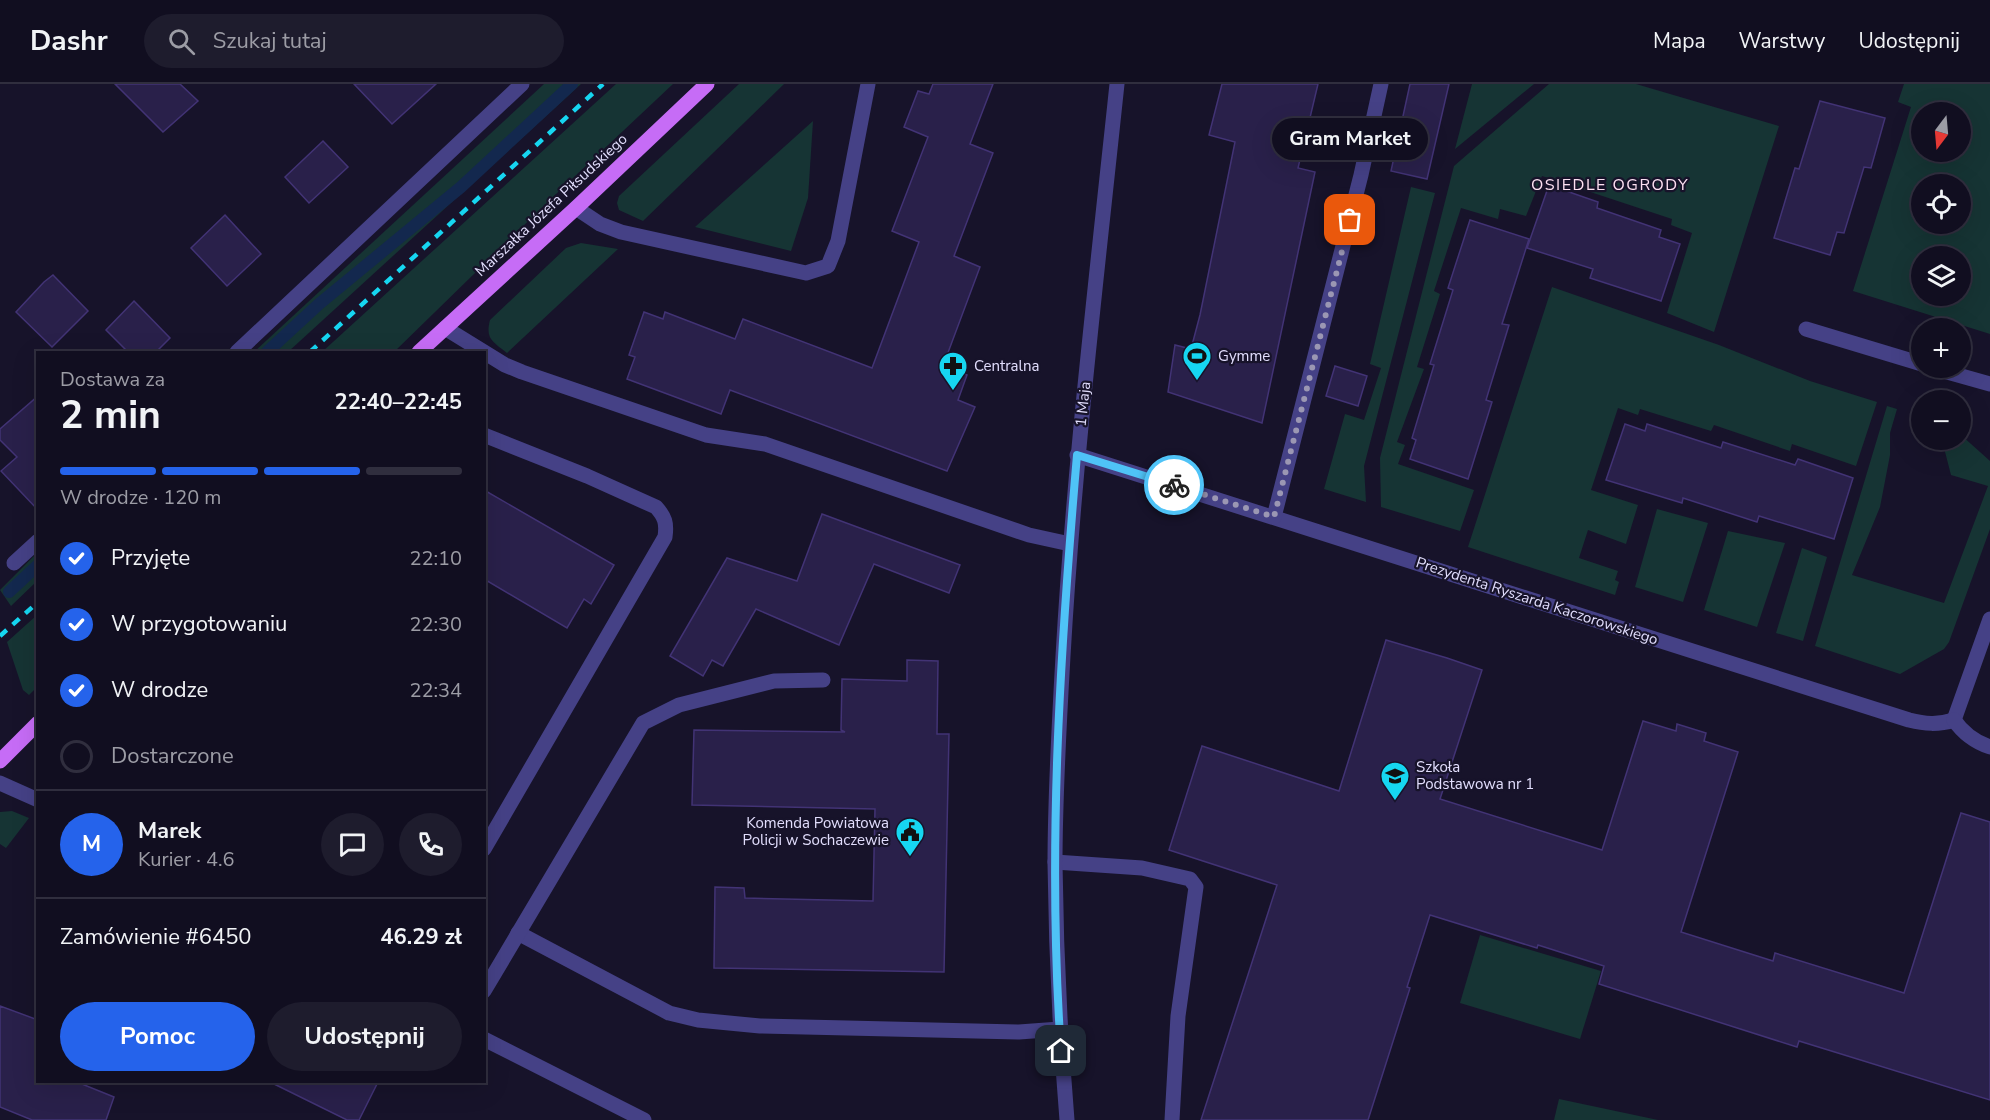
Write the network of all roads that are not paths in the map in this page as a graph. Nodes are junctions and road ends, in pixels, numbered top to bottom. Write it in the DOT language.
graph roads {
  1 [pos="522,84"];
  2 [pos="707,84"];
  3 [pos="868,84"];
  4 [pos="1117,84"];
  5 [pos="1380,84"];
  6 [pos="576,208"];
  7 [pos="445,328"];
  8 [pos="1806,329"];
  9 [pos="238,351"];
  10 [pos="420,351"];
  11 [pos="482,351"];
  12 [pos="486,353"];
  13 [pos="1911,361"];
  14 [pos="1969,378"];
  15 [pos="1990,384"];
  16 [pos="486,436"];
  17 [pos="1077,455"];
  18 [pos="1274,517"];
  19 [pos="36,543"];
  20 [pos="1070,544"];
  21 [pos="14,563"];
  22 [pos="1990,619"];
  23 [pos="824,680"];
  24 [pos="1954,720"];
  25 [pos="36,725"];
  26 [pos="1990,747"];
  27 [pos="0,761"];
  28 [pos="0,783"];
  29 [pos="36,799"];
  30 [pos="486,846"];
  31 [pos="1055,862"];
  32 [pos="518,933"];
  33 [pos="486,989"];
  34 [pos="1060,1029"];
  35 [pos="486,1040"];
  36 [pos="644,1120"];
  37 [pos="1067,1120"];
  38 [pos="1172,1120"];
  1 -- 9 [label="street"];
  2 -- 6 [label="main road, Marszałka Józefa Piłsudskiego"];
  3 -- 6 [label="street"];
  4 -- 17 [label="street, 1 Maja"];
  5 -- 18 [label="street"];
  6 -- 7 [label="main road, Marszałka Józefa Piłsudskiego"];
  7 -- 10 [label="main road, Marszałka Józefa Piłsudskiego"];
  7 -- 11 [label="street"];
  8 -- 13 [label="street"];
  12 -- 20 [label="street"];
  14 -- 15 [label="street"];
  16 -- 30 [label="street"];
  17 -- 18 [label="street, Prezydenta Ryszarda Kaczorowskiego"];
  17 -- 20 [label="street, 1 Maja"];
  18 -- 24 [label="street, Prezydenta Ryszarda Kaczorowskiego"];
  19 -- 21 [label="street"];
  20 -- 31 [label="street, 1 Maja"];
  22 -- 24 [label="street"];
  23 -- 32 [label="street"];
  24 -- 26 [label="street"];
  25 -- 27 [label="main road"];
  28 -- 29 [label="street"];
  31 -- 34 [label="street, 1 Maja"];
  31 -- 38 [label="street"];
  32 -- 33 [label="street"];
  32 -- 34 [label="street"];
  34 -- 37 [label="street, 1 Maja"];
  35 -- 36 [label="street"];
}
